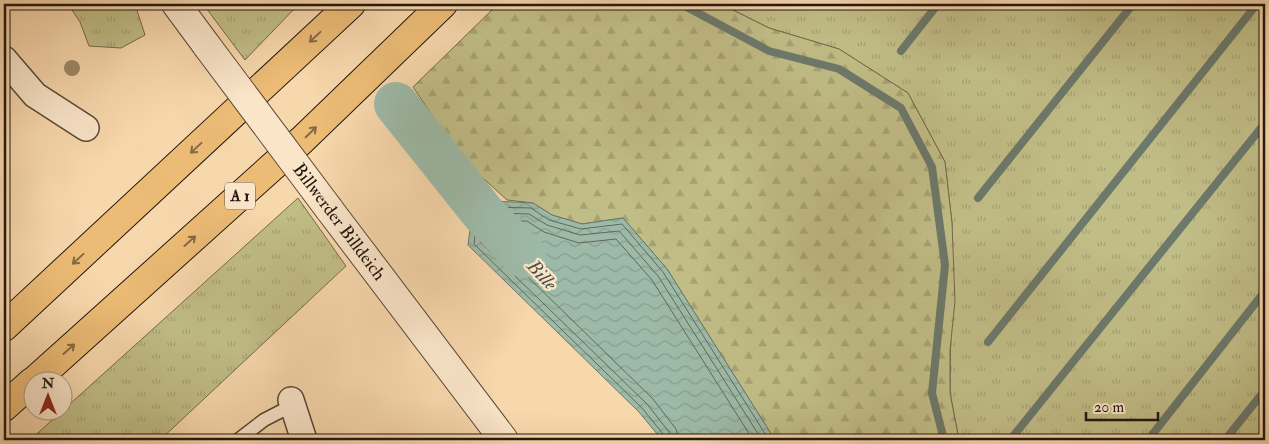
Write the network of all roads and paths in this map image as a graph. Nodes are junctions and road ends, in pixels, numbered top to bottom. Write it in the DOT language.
graph roads {
  1 [pos="176,4"];
  2 [pos="351,4"];
  3 [pos="443,4"];
  4 [pos="4,59"];
  5 [pos="86,128"];
  6 [pos="4,328"];
  7 [pos="44,372"];
  8 [pos="22,391"];
  9 [pos="292,402"];
  10 [pos="4,407"];
  11 [pos="238,440"];
  12 [pos="304,440"];
  13 [pos="504,440"];
  1 -- 13 [label="street, Billwerder Billdeich, bridge"];
  2 -- 6 [label="highway, one-way"];
  7 -- 3 [label="highway, A 1, one-way"];
  4 -- 5 [label="street"];
  8 -- 10 [label="highway, A 1"];
  9 -- 11 [label="lane"];
  9 -- 12 [label="street"];
}
